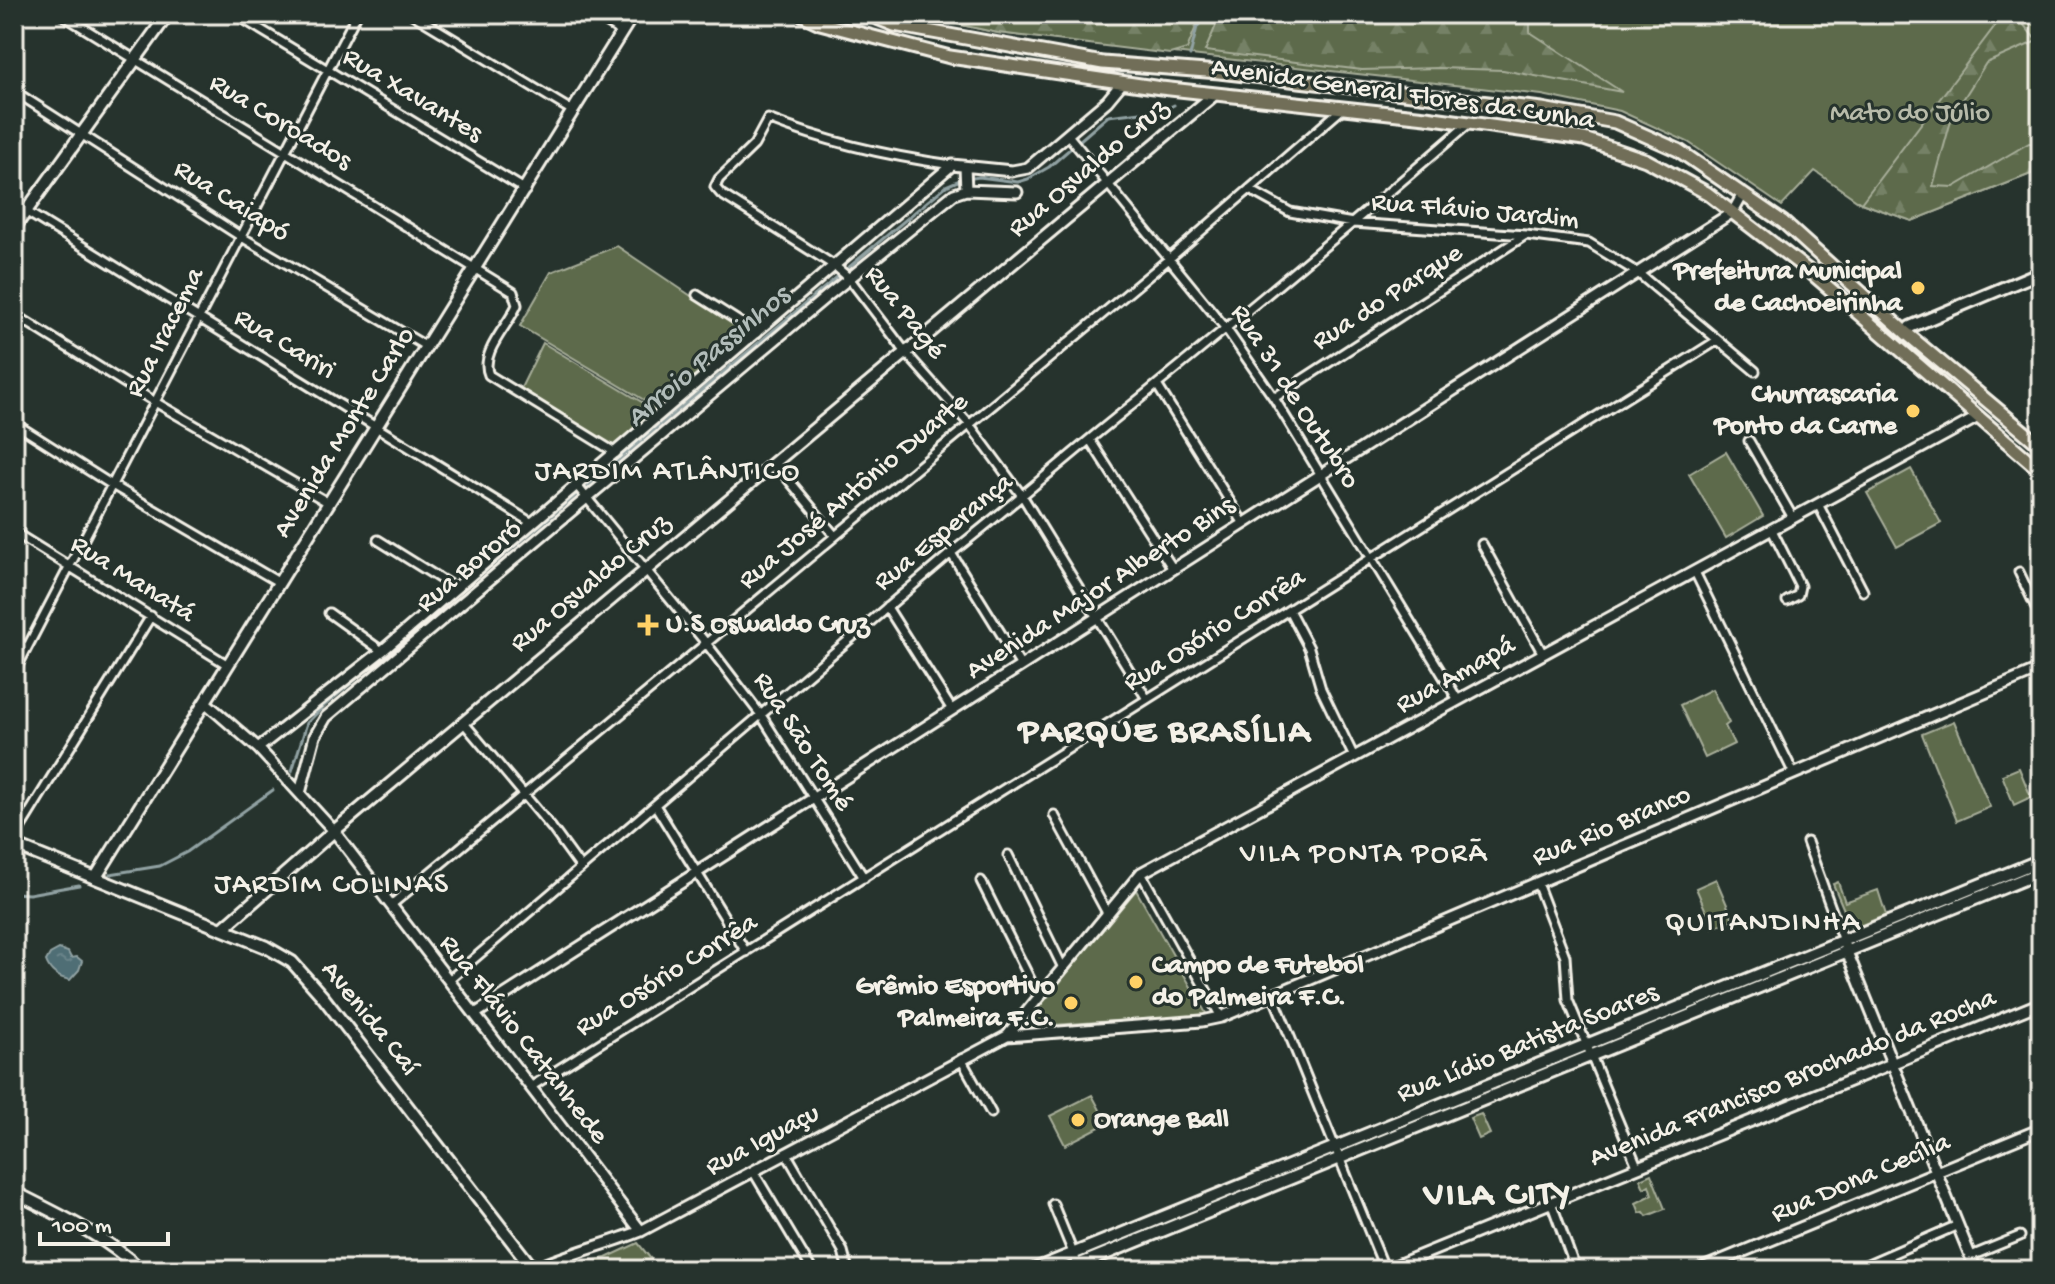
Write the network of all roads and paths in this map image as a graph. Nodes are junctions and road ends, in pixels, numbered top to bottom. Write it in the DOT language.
graph roads {
  1 [pos="61,14"];
  2 [pos="168,14"];
  3 [pos="235,14"];
  4 [pos="357,14"];
  5 [pos="412,14"];
  6 [pos="593,14"];
  7 [pos="633,14"];
  8 [pos="801,14"];
  9 [pos="867,14"];
  10 [pos="622,32"];
  11 [pos="134,60"];
  12 [pos="1103,63"];
  13 [pos="326,71"];
  14 [pos="1219,72"];
  15 [pos="1122,83"];
  16 [pos="14,91"];
  17 [pos="1215,94"];
  18 [pos="1342,109"];
  19 [pos="571,110"];
  20 [pos="1468,124"];
  21 [pos="82,133"];
  22 [pos="1070,138"];
  23 [pos="286,151"];
  24 [pos="952,165"];
  25 [pos="965,178"];
  26 [pos="1108,185"];
  27 [pos="526,190"];
  28 [pos="1250,190"];
  29 [pos="1017,192"];
  30 [pos="1743,194"];
  31 [pos="14,204"];
  32 [pos="25,212"];
  33 [pos="1733,212"];
  34 [pos="1353,223"];
  35 [pos="14,228"];
  36 [pos="1526,235"];
  37 [pos="240,236"];
  38 [pos="1170,258"];
  39 [pos="836,267"];
  40 [pos="476,269"];
  41 [pos="2041,272"];
  42 [pos="1638,273"];
  43 [pos="848,278"];
  44 [pos="697,295"];
  45 [pos="14,314"];
  46 [pos="198,318"];
  47 [pos="1227,330"];
  48 [pos="757,333"];
  49 [pos="1906,333"];
  50 [pos="1718,340"];
  51 [pos="427,347"];
  52 [pos="1903,353"];
  53 [pos="907,354"];
  54 [pos="1755,371"];
  55 [pos="1157,385"];
  56 [pos="1274,398"];
  57 [pos="155,402"];
  58 [pos="1978,417"];
  59 [pos="14,423"];
  60 [pos="969,424"];
  61 [pos="377,427"];
  62 [pos="1090,440"];
  63 [pos="1749,441"];
  64 [pos="2039,442"];
  65 [pos="616,453"];
  66 [pos="774,462"];
  67 [pos="2041,471"];
  68 [pos="1321,475"];
  69 [pos="112,485"];
  70 [pos="578,487"];
  71 [pos="586,497"];
  72 [pos="1023,497"];
  73 [pos="329,503"];
  74 [pos="1818,504"];
  75 [pos="1793,518"];
  76 [pos="532,523"];
  77 [pos="1244,524"];
  78 [pos="1772,530"];
  79 [pos="14,532"];
  80 [pos="835,536"];
  81 [pos="378,540"];
  82 [pos="1482,544"];
  83 [pos="951,553"];
  84 [pos="1372,558"];
  85 [pos="70,568"];
  86 [pos="646,569"];
  87 [pos="1173,569"];
  88 [pos="1695,572"];
  89 [pos="2019,572"];
  90 [pos="280,583"];
  91 [pos="455,588"];
  92 [pos="1863,591"];
  93 [pos="1787,601"];
  94 [pos="887,607"];
  95 [pos="1289,610"];
  96 [pos="329,613"];
  97 [pos="151,616"];
  98 [pos="1097,618"];
  99 [pos="2041,618"];
  100 [pos="14,640"];
  101 [pos="706,643"];
  102 [pos="27,648"];
  103 [pos="382,651"];
  104 [pos="1543,654"];
  105 [pos="228,665"];
  106 [pos="1021,666"];
  107 [pos="2038,670"];
  108 [pos="14,673"];
  109 [pos="2041,690"];
  110 [pos="1147,699"];
  111 [pos="1458,700"];
  112 [pos="205,702"];
  113 [pos="952,710"];
  114 [pos="761,715"];
  115 [pos="463,722"];
  116 [pos="258,748"];
  117 [pos="1354,757"];
  118 [pos="1794,774"];
  119 [pos="300,793"];
  120 [pos="524,795"];
  121 [pos="813,799"];
  122 [pos="655,805"];
  123 [pos="1054,815"];
  124 [pos="334,831"];
  125 [pos="14,838"];
  126 [pos="1807,842"];
  127 [pos="14,845"];
  128 [pos="1008,855"];
  129 [pos="2041,861"];
  130 [pos="581,868"];
  131 [pos="2041,872"];
  132 [pos="697,873"];
  133 [pos="1141,873"];
  134 [pos="96,877"];
  135 [pos="864,878"];
  136 [pos="981,881"];
  137 [pos="1537,883"];
  138 [pos="1971,894"];
  139 [pos="391,905"];
  140 [pos="1107,913"];
  141 [pos="222,929"];
  142 [pos="1845,946"];
  143 [pos="746,952"];
  144 [pos="1063,968"];
  145 [pos="449,980"];
  146 [pos="1273,995"];
  147 [pos="1039,997"];
  148 [pos="2041,1003"];
  149 [pos="475,1014"];
  150 [pos="1221,1017"];
  151 [pos="1007,1036"];
  152 [pos="1589,1050"];
  153 [pos="961,1059"];
  154 [pos="1893,1064"];
  155 [pos="532,1086"];
  156 [pos="991,1113"];
  157 [pos="2041,1129"];
  158 [pos="786,1153"];
  159 [pos="1337,1153"];
  160 [pos="1637,1166"];
  161 [pos="753,1171"];
  162 [pos="1936,1171"];
  163 [pos="14,1192"];
  164 [pos="1551,1202"];
  165 [pos="1053,1204"];
  166 [pos="1163,1223"];
  167 [pos="1958,1225"];
  168 [pos="641,1231"];
  169 [pos="2020,1236"];
  170 [pos="1073,1253"];
  171 [pos="1888,1256"];
  172 [pos="1971,1256"];
  173 [pos="1079,1268"];
  174 [pos="141,1270"];
  175 [pos="533,1270"];
  176 [pos="812,1270"];
  177 [pos="848,1270"];
  178 [pos="1033,1270"];
  179 [pos="1066,1270"];
  180 [pos="1385,1270"];
  181 [pos="1576,1270"];
  182 [pos="1698,1270"];
  183 [pos="1854,1270"];
  184 [pos="1894,1270"];
  185 [pos="1976,1270"];
  1 -- 11 [label="street, Rua Coroados"];
  2 -- 11 [label="main road"];
  3 -- 13 [label="street, Rua Xavantes"];
  4 -- 13 [label="street, Rua Iracema"];
  5 -- 19 [label="street"];
  6 -- 10 [label="street"];
  7 -- 10 [label="main road, Avenida Monte Carlo"];
  8 -- 15 [label="main road, Avenida General Flores da Cunha"];
  9 -- 12 [label="main road, Avenida General Flores da Cunha"];
  10 -- 19 [label="main road, Avenida Monte Carlo"];
  11 -- 21 [label="main road"];
  11 -- 23 [label="street, Rua Coroados"];
  12 -- 14 [label="main road, Avenida General Flores da Cunha"];
  12 -- 15 [label="main road"];
  13 -- 23 [label="street, Rua Iracema"];
  13 -- 27 [label="street, Rua Xavantes"];
  14 -- 17 [label="main road"];
  14 -- 30 [label="main road, Avenida General Flores da Cunha"];
  15 -- 17 [label="main road, Avenida General Flores da Cunha"];
  15 -- 22 [label="street"];
  16 -- 21 [label="street, Rua Caiapó"];
  17 -- 18 [label="main road, Avenida General Flores da Cunha"];
  17 -- 26 [label="main road, Rua Osvaldo Cruz"];
  18 -- 20 [label="main road, Avenida General Flores da Cunha"];
  18 -- 28 [label="street, Rua José Antônio Duarte"];
  19 -- 27 [label="main road, Avenida Monte Carlo"];
  20 -- 33 [label="main road, Avenida General Flores da Cunha"];
  20 -- 34 [label="street, Rua Esperança"];
  21 -- 32 [label="main road"];
  21 -- 37 [label="street, Rua Caiapó"];
  22 -- 25 [label="street"];
  22 -- 26 [label="street, Rua 31 de Outubro"];
  23 -- 37 [label="street, Rua Iracema"];
  23 -- 40 [label="street, Rua Coroados"];
  24 -- 25 [label="street"];
  24 -- 39 [label="street"];
  24 -- 39 [label="street, Rua Pagé"];
  25 -- 29 [label="street"];
  25 -- 43 [label="street, Rua Bororó"];
  26 -- 38 [label="street, Rua 31 de Outubro"];
  26 -- 53 [label="main road, Rua Osvaldo Cruz"];
  27 -- 40 [label="main road, Avenida Monte Carlo"];
  28 -- 34 [label="street, Rua Flávio Jardim"];
  28 -- 38 [label="street, Rua José Antônio Duarte"];
  30 -- 33 [label="street, Avenida Major Alberto Bins"];
  30 -- 49 [label="main road, Avenida General Flores da Cunha"];
  31 -- 32 [label="street, Rua Cariri"];
  32 -- 35 [label="main road"];
  32 -- 46 [label="street, Rua Cariri"];
  33 -- 42 [label="street, Avenida Major Alberto Bins"];
  33 -- 52 [label="main road, Avenida General Flores da Cunha"];
  34 -- 36 [label="street, Rua Flávio Jardim"];
  34 -- 47 [label="street, Rua Esperança"];
  36 -- 42 [label="street, Rua Flávio Jardim"];
  36 -- 56 [label="street, Rua do Parque"];
  37 -- 46 [label="street, Rua Iracema"];
  37 -- 51 [label="street, Rua Caiapó"];
  38 -- 47 [label="street, Rua 31 de Outubro"];
  38 -- 60 [label="street, Rua José Antônio Duarte"];
  39 -- 43 [label="street, Rua Pagé"];
  39 -- 48 [label="street"];
  40 -- 51 [label="main road, Avenida Monte Carlo"];
  40 -- 65 [label="street, Rua Coroados"];
  41 -- 49 [label="main road"];
  42 -- 50 [label="street, Rua Flávio Jardim"];
  42 -- 68 [label="street, Avenida Major Alberto Bins"];
  43 -- 53 [label="street, Rua Pagé"];
  43 -- 71 [label="street, Rua Bororó"];
  44 -- 48 [label="street"];
  45 -- 57 [label="street"];
  46 -- 57 [label="street, Rua Iracema"];
  46 -- 61 [label="street, Rua Cariri"];
  47 -- 55 [label="street, Rua Esperança"];
  47 -- 56 [label="street, Rua 31 de Outubro"];
  48 -- 65 [label="street"];
  49 -- 52 [label="main road"];
  49 -- 64 [label="main road, Avenida General Flores da Cunha"];
  50 -- 54 [label="street, Rua Flávio Jardim"];
  50 -- 84 [label="street, Rua Osório Corrêa"];
  51 -- 61 [label="main road, Avenida Monte Carlo"];
  52 -- 58 [label="main road, Avenida General Flores da Cunha"];
  53 -- 60 [label="street, Rua Pagé"];
  53 -- 66 [label="main road, Rua Osvaldo Cruz"];
  55 -- 62 [label="street, Rua Esperança"];
  55 -- 77 [label="street"];
  56 -- 68 [label="street, Rua 31 de Outubro"];
  57 -- 69 [label="street, Rua Iracema"];
  57 -- 73 [label="street"];
  58 -- 67 [label="main road, Avenida General Flores da Cunha"];
  58 -- 74 [label="street, Rua Amapá"];
  59 -- 69 [label="street"];
  60 -- 72 [label="street, Rua Pagé"];
  60 -- 80 [label="street, Rua José Antônio Duarte"];
  61 -- 73 [label="main road, Avenida Monte Carlo"];
  61 -- 76 [label="street, Rua Cariri"];
  62 -- 72 [label="street, Rua Esperança"];
  62 -- 87 [label="street"];
  63 -- 75 [label="street"];
  65 -- 70 [label="street"];
  66 -- 80 [label="street"];
  66 -- 86 [label="main road, Rua Osvaldo Cruz"];
  68 -- 77 [label="street, Avenida Major Alberto Bins"];
  68 -- 84 [label="street, Rua 31 de Outubro"];
  69 -- 85 [label="street, Rua Iracema"];
  69 -- 90 [label="street"];
  70 -- 71 [label="street, Rua São Tomé"];
  70 -- 76 [label="street"];
  71 -- 86 [label="street, Rua São Tomé"];
  71 -- 119 [label="street, Rua Bororó"];
  72 -- 83 [label="street, Rua Esperança"];
  72 -- 98 [label="street, Rua Pagé"];
  73 -- 90 [label="main road, Avenida Monte Carlo"];
  74 -- 75 [label="street, Rua Amapá"];
  74 -- 92 [label="street"];
  75 -- 78 [label="street, Rua Amapá"];
  76 -- 91 [label="street"];
  77 -- 87 [label="street, Avenida Major Alberto Bins"];
  78 -- 88 [label="street, Rua Amapá"];
  78 -- 93 [label="street"];
  79 -- 85 [label="street, Rua Manatá"];
  80 -- 101 [label="street, Rua José Antônio Duarte"];
  81 -- 91 [label="street"];
  82 -- 104 [label="street"];
  83 -- 94 [label="street, Rua Esperança"];
  83 -- 106 [label="street"];
  84 -- 95 [label="street, Rua Osório Corrêa"];
  84 -- 111 [label="street, Rua 31 de Outubro"];
  85 -- 97 [label="street, Rua Manatá"];
  85 -- 102 [label="street, Rua Iracema"];
  86 -- 101 [label="street, Rua São Tomé"];
  86 -- 115 [label="main road, Rua Osvaldo Cruz"];
  87 -- 98 [label="street, Avenida Major Alberto Bins"];
  88 -- 104 [label="street, Rua Amapá"];
  88 -- 118 [label="street"];
  89 -- 99 [label="street"];
  90 -- 105 [label="main road, Avenida Monte Carlo"];
  91 -- 103 [label="street"];
  94 -- 113 [label="street"];
  94 -- 114 [label="street, Rua Esperança"];
  95 -- 110 [label="street, Rua Osório Corrêa"];
  95 -- 117 [label="street"];
  96 -- 103 [label="street"];
  97 -- 105 [label="street, Rua Manatá"];
  97 -- 125 [label="street"];
  98 -- 106 [label="street, Avenida Major Alberto Bins"];
  98 -- 110 [label="street, Rua Pagé"];
  100 -- 102 [label="street"];
  101 -- 114 [label="street, Rua São Tomé"];
  101 -- 120 [label="street, Rua José Antônio Duarte"];
  102 -- 108 [label="street, Rua Iracema"];
  103 -- 116 [label="street"];
  104 -- 111 [label="street, Rua Amapá"];
  105 -- 112 [label="main road, Avenida Monte Carlo"];
  106 -- 113 [label="street, Avenida Major Alberto Bins"];
  107 -- 109 [label="street"];
  107 -- 118 [label="street, Rua Rio Branco"];
  110 -- 135 [label="street, Rua Osório Corrêa"];
  111 -- 117 [label="street, Rua Amapá"];
  112 -- 116 [label="street, Rua Flávio Catanhede"];
  112 -- 134 [label="main road, Avenida Monte Carlo"];
  113 -- 121 [label="street, Avenida Major Alberto Bins"];
  114 -- 121 [label="street, Rua São Tomé"];
  114 -- 122 [label="street, Rua Esperança"];
  115 -- 120 [label="street"];
  115 -- 124 [label="main road, Rua Osvaldo Cruz"];
  116 -- 119 [label="street, Rua Flávio Catanhede"];
  117 -- 133 [label="street, Rua Amapá"];
  118 -- 137 [label="street, Rua Rio Branco"];
  119 -- 124 [label="street, Rua Flávio Catanhede"];
  120 -- 130 [label="street"];
  120 -- 139 [label="street, Rua José Antônio Duarte"];
  121 -- 132 [label="street, Avenida Major Alberto Bins"];
  121 -- 135 [label="street, Rua São Tomé"];
  122 -- 130 [label="street, Rua Esperança"];
  122 -- 132 [label="street"];
  123 -- 140 [label="street"];
  124 -- 139 [label="street, Rua Flávio Catanhede"];
  124 -- 141 [label="main road, Rua Osvaldo Cruz"];
  126 -- 142 [label="street"];
  127 -- 134 [label="main road, Avenida Caí"];
  128 -- 144 [label="street"];
  129 -- 138 [label="main road, Rua Lídio Batista Soares"];
  130 -- 145 [label="street, Rua Esperança"];
  131 -- 138 [label="main road, Rua Lídio Batista Soares"];
  132 -- 143 [label="street"];
  132 -- 149 [label="street, Avenida Major Alberto Bins"];
  133 -- 140 [label="street, Rua Amapá"];
  133 -- 150 [label="street"];
  134 -- 141 [label="main road, Avenida Caí"];
  135 -- 143 [label="street, Rua Osório Corrêa"];
  136 -- 147 [label="street"];
  137 -- 146 [label="street, Rua Rio Branco"];
  137 -- 152 [label="street"];
  138 -- 142 [label="main road, Rua Lídio Batista Soares"];
  139 -- 145 [label="street, Rua Flávio Catanhede"];
  140 -- 144 [label="street, Rua Amapá"];
  141 -- 175 [label="main road, Avenida Caí"];
  142 -- 152 [label="main road, Rua Lídio Batista Soares"];
  142 -- 154 [label="street"];
  143 -- 155 [label="street, Rua Osório Corrêa"];
  144 -- 147 [label="street, Rua Amapá"];
  145 -- 149 [label="street, Rua Flávio Catanhede"];
  146 -- 150 [label="street, Rua Rio Branco"];
  146 -- 159 [label="street"];
  147 -- 151 [label="street, Rua Amapá"];
  148 -- 154 [label="street, Avenida Francisco Brochado da Rocha"];
  149 -- 155 [label="street, Rua Flávio Catanhede"];
  150 -- 151 [label="street, Rua Rio Branco"];
  151 -- 153 [label="street, Rua Iguaçu"];
  152 -- 159 [label="main road, Rua Lídio Batista Soares"];
  152 -- 160 [label="street"];
  153 -- 156 [label="street"];
  153 -- 158 [label="street, Rua Iguaçu"];
  154 -- 160 [label="street, Avenida Francisco Brochado da Rocha"];
  154 -- 162 [label="street"];
  155 -- 168 [label="street, Rua Flávio Catanhede"];
  157 -- 162 [label="street, Rua Dona Cecília"];
  158 -- 161 [label="street, Rua Iguaçu"];
  158 -- 177 [label="street"];
  159 -- 166 [label="main road, Rua Lídio Batista Soares"];
  159 -- 180 [label="street"];
  160 -- 164 [label="street, Avenida Francisco Brochado da Rocha"];
  161 -- 168 [label="street, Rua Iguaçu"];
  161 -- 176 [label="street"];
  162 -- 167 [label="street"];
  162 -- 182 [label="street, Rua Dona Cecília"];
  163 -- 174 [label="main road"];
  164 -- 180 [label="street, Avenida Francisco Brochado da Rocha"];
  164 -- 181 [label="street"];
  165 -- 170 [label="street"];
  166 -- 170 [label="main road, Rua Lídio Batista Soares"];
  166 -- 173 [label="main road, Rua Lídio Batista Soares"];
  167 -- 171 [label="street"];
  167 -- 172 [label="street"];
  168 -- 175 [label="street, Rua Iguaçu"];
  169 -- 172 [label="street"];
  170 -- 173 [label="street"];
  170 -- 178 [label="main road, Rua Lídio Batista Soares"];
  171 -- 183 [label="street"];
  171 -- 184 [label="street"];
  172 -- 185 [label="street"];
  173 -- 179 [label="main road, Rua Lídio Batista Soares"];
}
